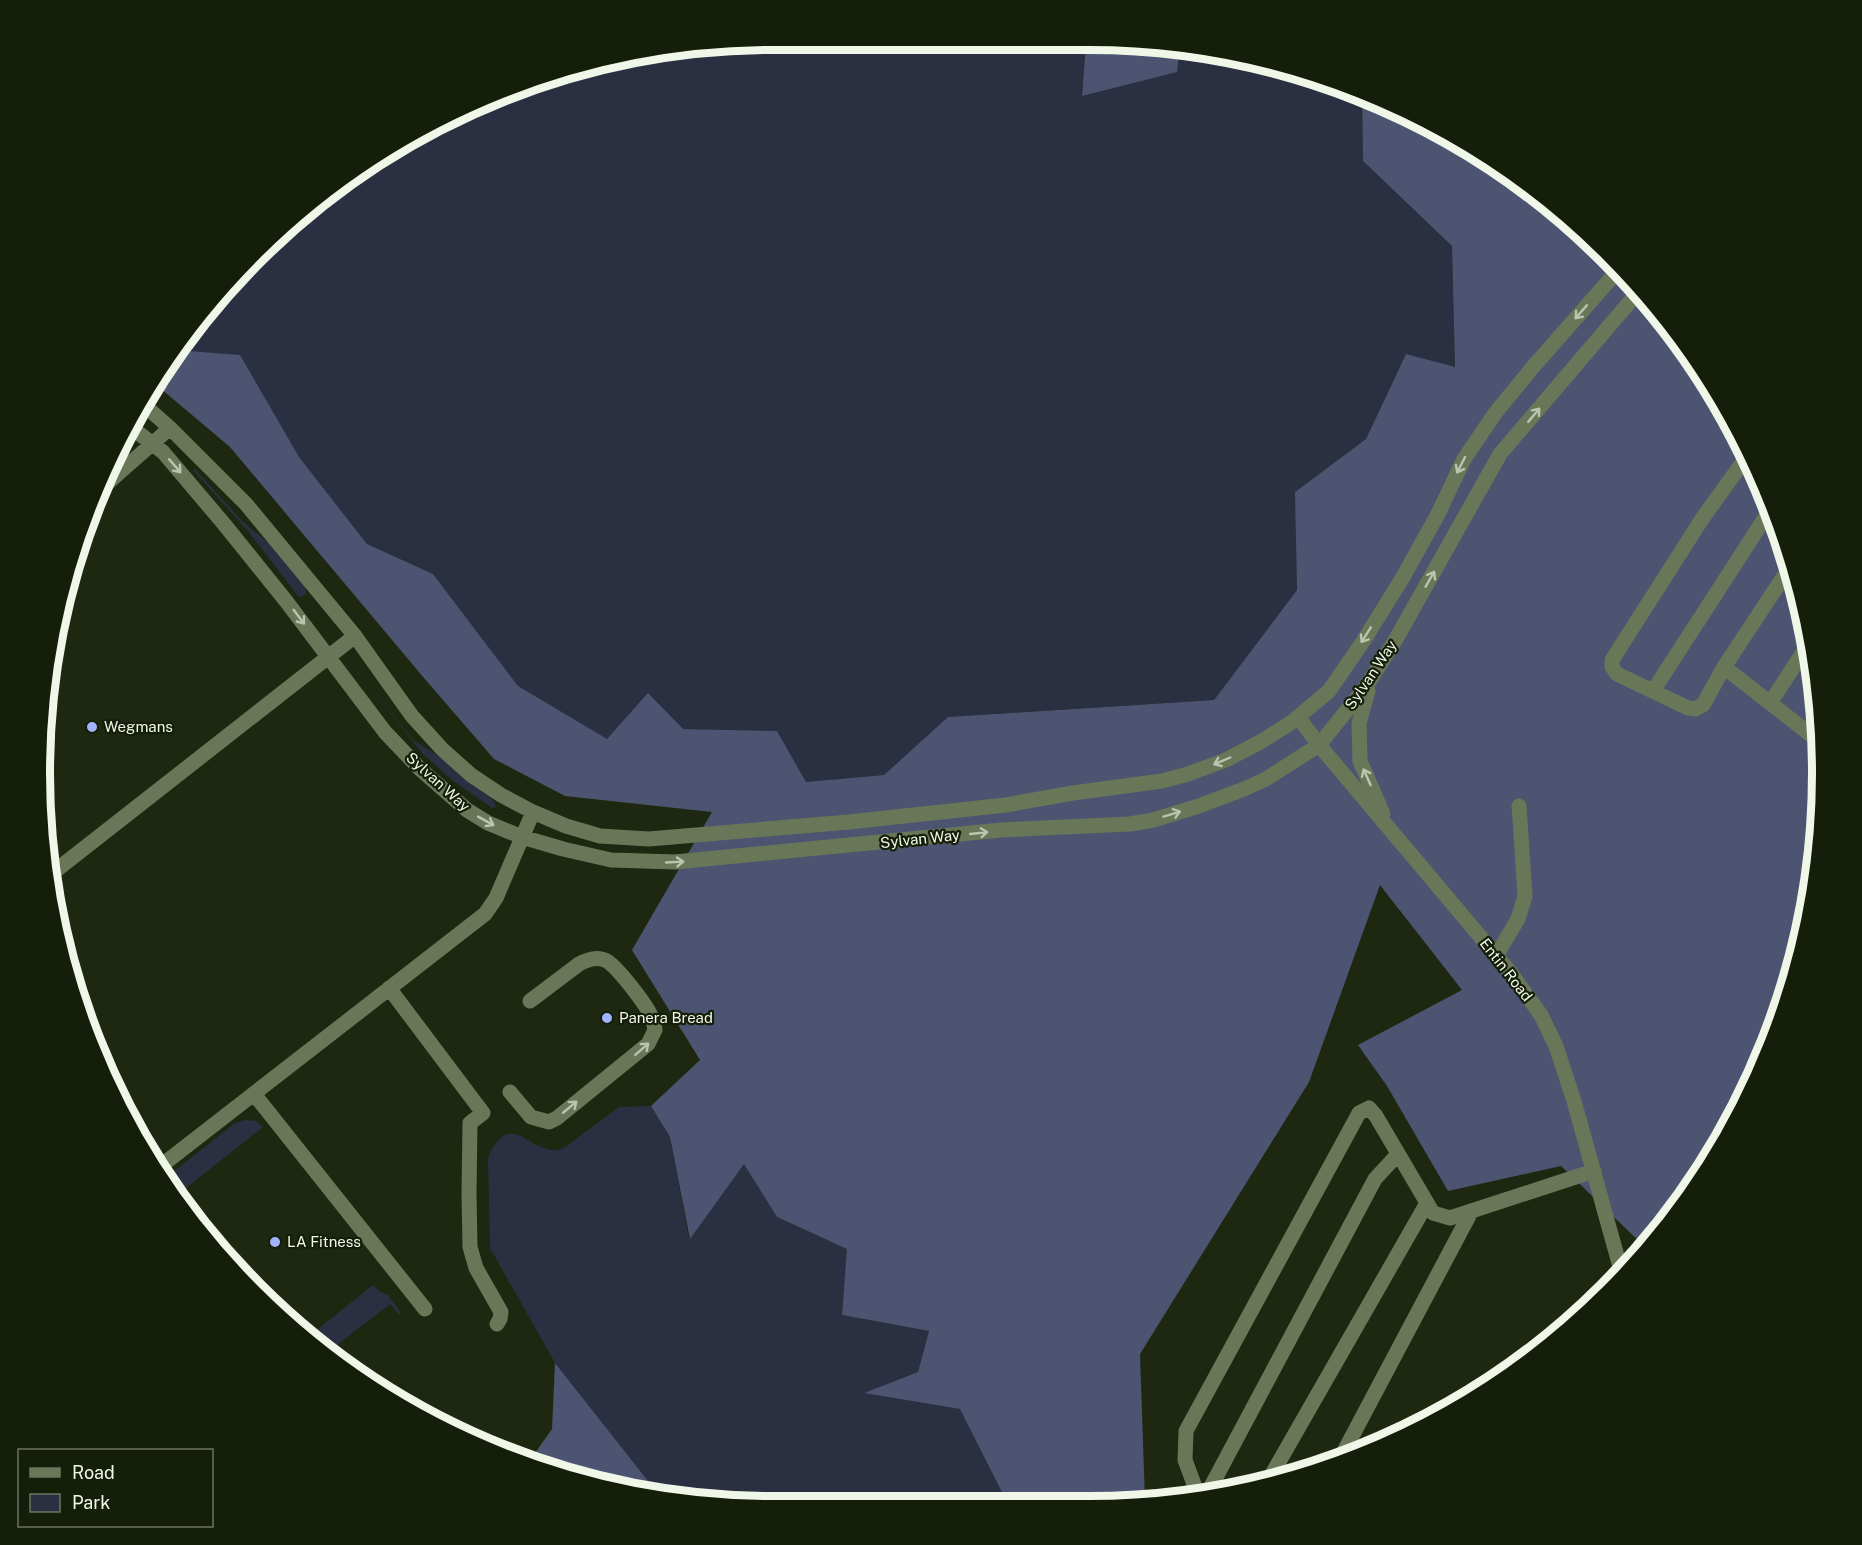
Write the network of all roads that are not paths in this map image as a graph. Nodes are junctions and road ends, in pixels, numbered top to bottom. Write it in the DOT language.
graph roads {
  1 [pos="1614,275"];
  2 [pos="1634,297"];
  3 [pos="148,408"];
  4 [pos="170,428"];
  5 [pos="136,431"];
  6 [pos="153,445"];
  7 [pos="1742,463"];
  8 [pos="112,479"];
  9 [pos="1765,517"];
  10 [pos="1785,575"];
  11 [pos="355,636"];
  12 [pos="1802,654"];
  13 [pos="329,657"];
  14 [pos="1724,667"];
  15 [pos="1375,672"];
  16 [pos="1653,691"];
  17 [pos="1770,703"];
  18 [pos="1298,717"];
  19 [pos="1811,729"];
  20 [pos="1319,745"];
  21 [pos="1519,806"];
  22 [pos="532,812"];
  23 [pos="828,824"];
  24 [pos="1391,830"];
  25 [pos="522,837"];
  26 [pos="831,848"];
  27 [pos="56,870"];
  28 [pos="1496,956"];
  29 [pos="389,988"];
  30 [pos="530,1001"];
  31 [pos="510,1092"];
  32 [pos="254,1094"];
  33 [pos="1398,1154"];
  34 [pos="164,1163"];
  35 [pos="1594,1171"];
  36 [pos="1427,1203"];
  37 [pos="1471,1212"];
  38 [pos="1619,1264"];
  39 [pos="425,1309"];
  40 [pos="497,1324"];
  41 [pos="1346,1448"];
  42 [pos="1273,1472"];
  43 [pos="1212,1485"];
  44 [pos="1195,1487"];
  1 -- 18 [label="street, Sylvan Way, one-way"];
  15 -- 2 [label="street, Sylvan Way, one-way"];
  3 -- 4 [label="street, Sylvan Way"];
  4 -- 6 [label="street"];
  4 -- 11 [label="street, Sylvan Way"];
  5 -- 6 [label="street, Sylvan Way"];
  6 -- 8 [label="street"];
  6 -- 13 [label="street, Sylvan Way, one-way"];
  7 -- 16 [label="street"];
  9 -- 16 [label="street"];
  10 -- 14 [label="street"];
  11 -- 13 [label="street"];
  11 -- 22 [label="street, Sylvan Way"];
  12 -- 17 [label="street"];
  13 -- 25 [label="street, Sylvan Way, one-way"];
  13 -- 27 [label="street"];
  14 -- 16 [label="street"];
  14 -- 17 [label="street"];
  15 -- 20 [label="street, Sylvan Way"];
  24 -- 15 [label="street, one-way"];
  17 -- 19 [label="street"];
  18 -- 20 [label="street, Entin Road"];
  18 -- 23 [label="street, Sylvan Way, one-way"];
  20 -- 24 [label="street, Entin Road"];
  26 -- 20 [label="street, Sylvan Way, one-way"];
  21 -- 28 [label="street"];
  22 -- 23 [label="street, Sylvan Way"];
  22 -- 25 [label="street"];
  23 -- 26 [label="street"];
  24 -- 28 [label="street, Entin Road"];
  25 -- 26 [label="street, Sylvan Way, one-way"];
  25 -- 29 [label="street"];
  28 -- 35 [label="street, Entin Road"];
  29 -- 32 [label="street"];
  29 -- 40 [label="street"];
  31 -- 30 [label="street, one-way"];
  32 -- 34 [label="street"];
  32 -- 39 [label="street"];
  33 -- 36 [label="street"];
  33 -- 43 [label="street"];
  33 -- 44 [label="street"];
  35 -- 37 [label="street"];
  35 -- 38 [label="street, Entin Road"];
  36 -- 37 [label="street"];
  36 -- 42 [label="street"];
  37 -- 41 [label="street"];
}
